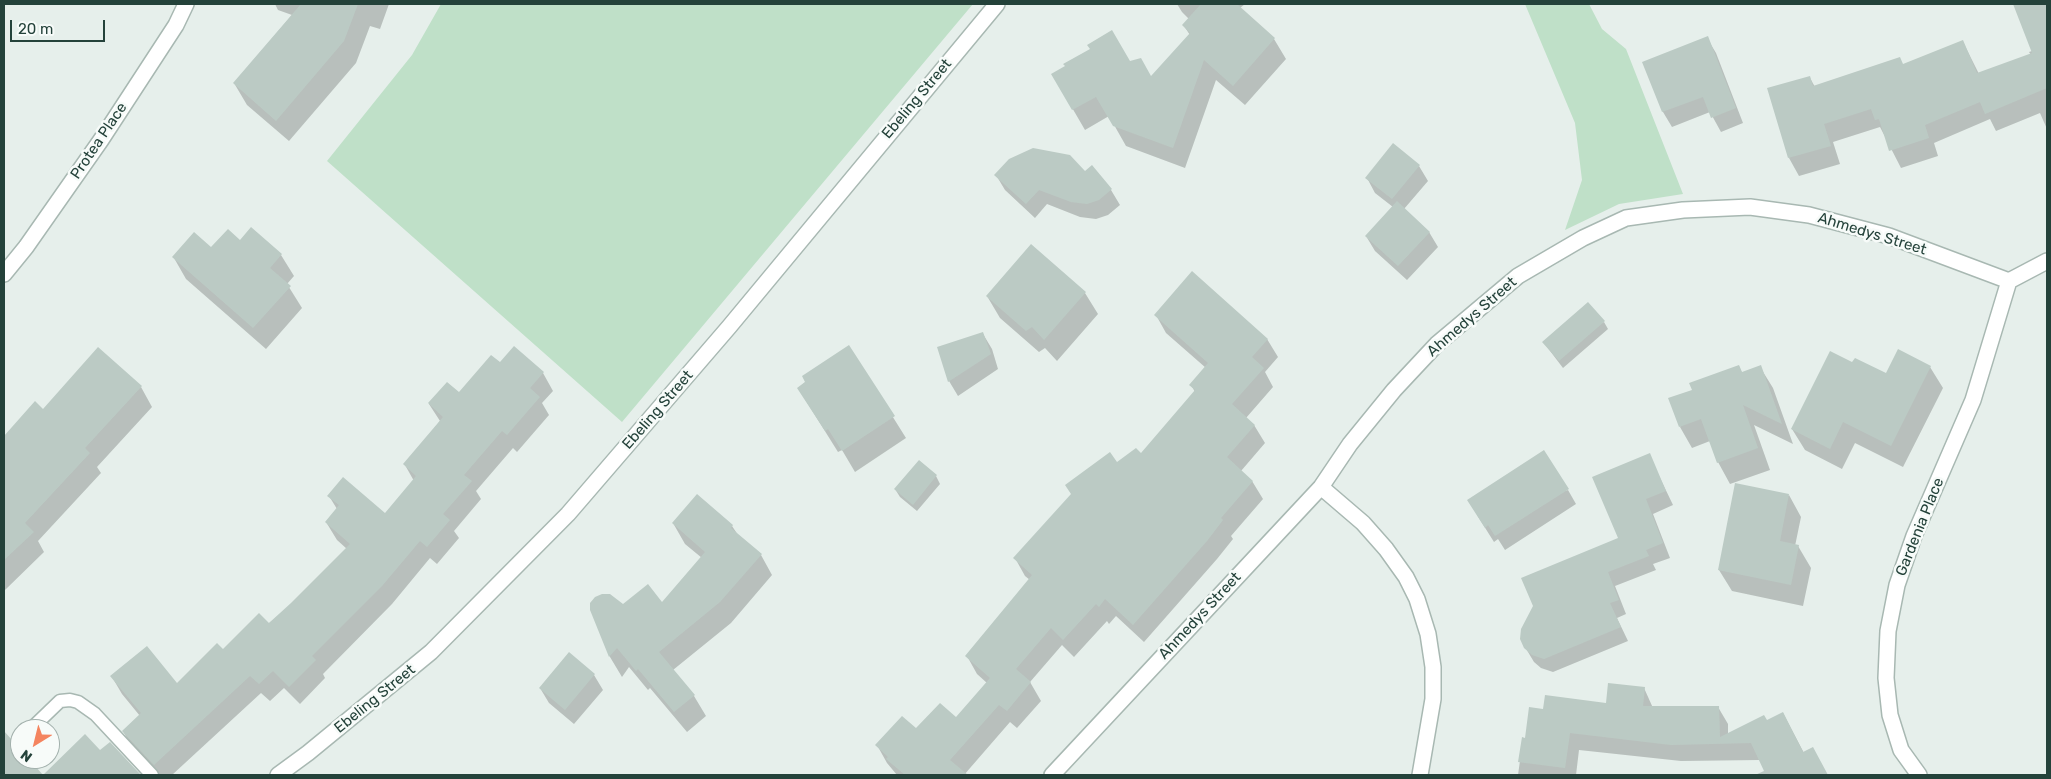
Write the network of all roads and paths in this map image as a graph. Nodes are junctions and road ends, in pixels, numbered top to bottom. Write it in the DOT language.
graph roads {
  1 [pos="186,4"];
  2 [pos="997,4"];
  3 [pos="2047,261"];
  4 [pos="4,274"];
  5 [pos="2009,281"];
  6 [pos="1321,487"];
  7 [pos="41,719"];
  8 [pos="152,775"];
  9 [pos="278,775"];
  10 [pos="1052,775"];
  11 [pos="1420,775"];
  12 [pos="1918,775"];
  1 -- 4 [label="street, Protea Place"];
  2 -- 9 [label="street, Ebeling Street"];
  3 -- 5 [label="street"];
  5 -- 6 [label="street, Ahmedys Street"];
  5 -- 12 [label="street, Gardenia Place"];
  6 -- 10 [label="street, Ahmedys Street"];
  6 -- 11 [label="street"];
  7 -- 8 [label="lane"];
}
